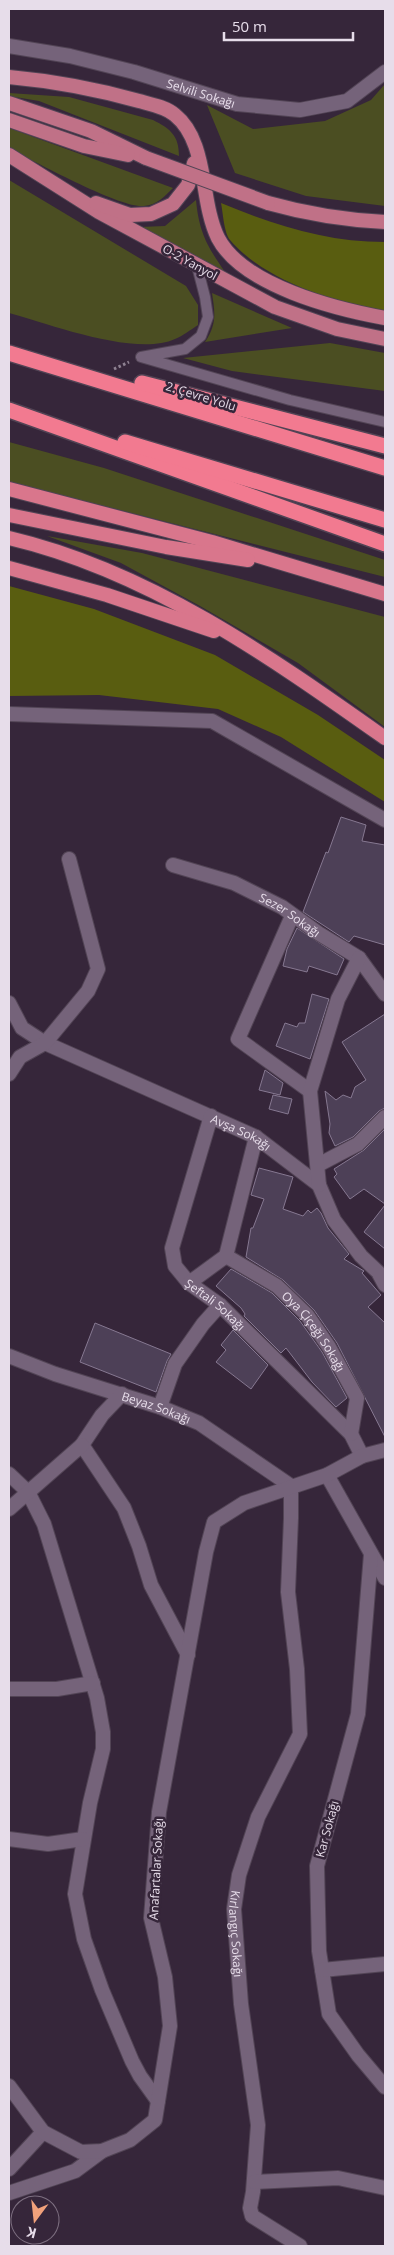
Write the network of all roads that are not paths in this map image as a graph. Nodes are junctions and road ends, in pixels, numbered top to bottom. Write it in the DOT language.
graph roads {
  1 [pos="9,46"];
  2 [pos="9,70"];
  3 [pos="385,72"];
  4 [pos="9,77"];
  5 [pos="54,81"];
  6 [pos="9,103"];
  7 [pos="9,120"];
  8 [pos="197,154"];
  9 [pos="9,155"];
  10 [pos="146,158"];
  11 [pos="73,196"];
  12 [pos="385,222"];
  13 [pos="197,266"];
  14 [pos="385,318"];
  15 [pos="385,338"];
  16 [pos="9,349"];
  17 [pos="9,353"];
  18 [pos="9,408"];
  19 [pos="385,422"];
  20 [pos="385,446"];
  21 [pos="385,468"];
  22 [pos="9,489"];
  23 [pos="9,515"];
  24 [pos="385,520"];
  25 [pos="9,538"];
  26 [pos="385,544"];
  27 [pos="9,568"];
  28 [pos="303,570"];
  29 [pos="350,584"];
  30 [pos="385,594"];
  31 [pos="385,598"];
  32 [pos="242,641"];
  33 [pos="9,714"];
  34 [pos="385,738"];
  35 [pos="385,820"];
  36 [pos="69,858"];
  37 [pos="173,865"];
  38 [pos="292,916"];
  39 [pos="359,958"];
  40 [pos="385,994"];
  41 [pos="9,1002"];
  42 [pos="45,1043"];
  43 [pos="9,1074"];
  44 [pos="310,1090"];
  45 [pos="211,1116"];
  46 [pos="385,1117"];
  47 [pos="256,1137"];
  48 [pos="318,1165"];
  49 [pos="319,1185"];
  50 [pos="226,1256"];
  51 [pos="382,1268"];
  52 [pos="189,1283"];
  53 [pos="385,1285"];
  54 [pos="220,1305"];
  55 [pos="9,1356"];
  56 [pos="122,1394"];
  57 [pos="160,1407"];
  58 [pos="352,1434"];
  59 [pos="82,1445"];
  60 [pos="385,1450"];
  61 [pos="362,1456"];
  62 [pos="9,1474"];
  63 [pos="328,1475"];
  64 [pos="291,1486"];
  65 [pos="28,1492"];
  66 [pos="9,1509"];
  67 [pos="371,1554"];
  68 [pos="385,1578"];
  69 [pos="188,1655"];
  70 [pos="93,1683"];
  71 [pos="9,1690"];
  72 [pos="83,1838"];
  73 [pos="9,1839"];
  74 [pos="385,1964"];
  75 [pos="322,1970"];
  76 [pos="385,2087"];
  77 [pos="11,2092"];
  78 [pos="158,2101"];
  79 [pos="43,2132"];
  80 [pos="102,2152"];
  81 [pos="9,2169"];
  82 [pos="254,2182"];
  83 [pos="385,2188"];
  84 [pos="9,2193"];
  85 [pos="294,2245"];
  1 -- 3 [label="street, Selvili Sokağı"];
  2 -- 5 [label="main road"];
  4 -- 5 [label="main road"];
  5 -- 8 [label="main road"];
  6 -- 10 [label="main road"];
  7 -- 10 [label="main road"];
  8 -- 11 [label="main road"];
  8 -- 14 [label="main road"];
  9 -- 11 [label="main road, O-2 Yanyol"];
  10 -- 12 [label="main road, bridge"];
  11 -- 13 [label="main road, O-2 Yanyol"];
  13 -- 15 [label="main road, O-2 Yanyol"];
  13 -- 19 [label="lane"];
  16 -- 20 [label="highway"];
  17 -- 21 [label="highway, 2. Çevre Yolu"];
  18 -- 24 [label="highway"];
  18 -- 26 [label="highway"];
  22 -- 28 [label="highway"];
  23 -- 28 [label="highway"];
  25 -- 32 [label="highway"];
  27 -- 32 [label="highway"];
  28 -- 29 [label="highway"];
  29 -- 30 [label="highway"];
  29 -- 31 [label="highway"];
  32 -- 34 [label="highway"];
  33 -- 35 [label="street"];
  36 -- 42 [label="street"];
  37 -- 38 [label="street, Sezer Sokağı"];
  38 -- 39 [label="street, Sezer Sokağı"];
  38 -- 44 [label="street"];
  39 -- 40 [label="street, Sezer Sokağı"];
  39 -- 44 [label="street"];
  41 -- 42 [label="street, Avşa Sokağı"];
  42 -- 43 [label="street"];
  42 -- 45 [label="street, Avşa Sokağı"];
  44 -- 48 [label="street"];
  45 -- 47 [label="street, Avşa Sokağı"];
  45 -- 52 [label="street, Şeftali Sokağı"];
  46 -- 48 [label="street"];
  47 -- 49 [label="street, Avşa Sokağı"];
  47 -- 50 [label="street"];
  48 -- 49 [label="street"];
  49 -- 51 [label="street, Avşa Sokağı"];
  50 -- 52 [label="street"];
  50 -- 58 [label="street, Oya Çiçeği Sokağı"];
  51 -- 53 [label="street, Avşa Sokağı"];
  52 -- 54 [label="street, Şeftali Sokağı"];
  54 -- 57 [label="street"];
  54 -- 58 [label="street, Şeftali Sokağı"];
  55 -- 56 [label="street, Beyaz Sokağı"];
  56 -- 57 [label="street, Beyaz Sokağı"];
  56 -- 59 [label="street"];
  57 -- 64 [label="street, Beyaz Sokağı"];
  58 -- 61 [label="street, Şeftali Sokağı"];
  59 -- 65 [label="street"];
  59 -- 69 [label="street"];
  60 -- 61 [label="street, Anafartalar Sokağı"];
  61 -- 63 [label="street, Anafartalar Sokağı"];
  62 -- 65 [label="street"];
  63 -- 64 [label="street, Anafartalar Sokağı"];
  63 -- 67 [label="street"];
  64 -- 69 [label="street, Anafartalar Sokağı"];
  64 -- 82 [label="street, Kırlangıç Sokağı"];
  65 -- 66 [label="street"];
  65 -- 70 [label="street"];
  67 -- 68 [label="street"];
  67 -- 75 [label="street, Kar Sokağı"];
  69 -- 78 [label="street, Anafartalar Sokağı"];
  70 -- 71 [label="street"];
  70 -- 72 [label="street"];
  72 -- 73 [label="street"];
  72 -- 78 [label="street"];
  74 -- 75 [label="street"];
  75 -- 76 [label="street, Kar Sokağı"];
  77 -- 79 [label="street, Anafartalar Sokağı"];
  78 -- 80 [label="street, Anafartalar Sokağı"];
  79 -- 80 [label="street, Anafartalar Sokağı"];
  79 -- 81 [label="street"];
  80 -- 84 [label="street"];
  82 -- 83 [label="street"];
  82 -- 85 [label="street, Kırlangıç Sokağı"];
}
